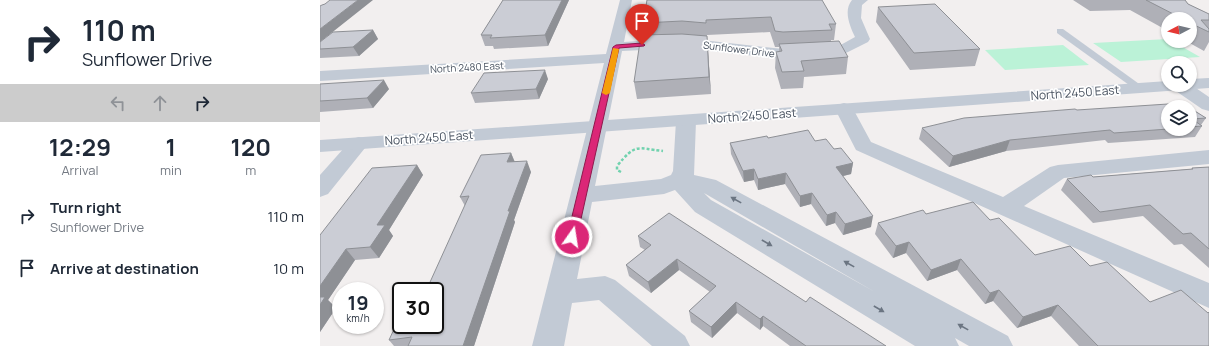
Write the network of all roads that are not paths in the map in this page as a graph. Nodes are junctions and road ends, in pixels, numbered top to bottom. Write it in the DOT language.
graph roads {
  1 [pos="626,0"];
  2 [pos="862,0"];
  3 [pos="1060,31"];
  4 [pos="615,52"];
  5 [pos="320,76"];
  6 [pos="1209,83"];
  7 [pos="1197,84"];
  8 [pos="1161,86"];
  9 [pos="1139,88"];
  10 [pos="1190,92"];
  11 [pos="1209,105"];
  12 [pos="844,110"];
  13 [pos="686,120"];
  14 [pos="598,126"];
  15 [pos="359,143"];
  16 [pos="320,146"];
  17 [pos="1209,157"];
  18 [pos="679,180"];
  19 [pos="320,189"];
  20 [pos="582,195"];
  21 [pos="1004,207"];
  22 [pos="560,292"];
  23 [pos="1209,296"];
  24 [pos="548,346"];
  25 [pos="674,346"];
  26 [pos="943,346"];
  27 [pos="997,346"];
  1 -- 4 [label="street"];
  2 -- 4 [label="street, Sunflower Drive"];
  3 -- 9 [label="lane"];
  4 -- 5 [label="street, North 2480 East"];
  4 -- 14 [label="street"];
  6 -- 7 [label="street"];
  8 -- 9 [label="street, North 2450 East"];
  9 -- 12 [label="street, North 2450 East"];
  10 -- 11 [label="street"];
  12 -- 13 [label="street, North 2450 East"];
  12 -- 21 [label="street"];
  13 -- 14 [label="street, North 2450 East"];
  13 -- 18 [label="street"];
  14 -- 15 [label="street, North 2450 East"];
  14 -- 20 [label="street"];
  15 -- 16 [label="street, North 2450 East"];
  15 -- 19 [label="street"];
  17 -- 21 [label="street"];
  18 -- 20 [label="street"];
  18 -- 26 [label="street, one-way"];
  27 -- 18 [label="street, one-way"];
  20 -- 22 [label="street"];
  21 -- 23 [label="street"];
  22 -- 24 [label="street"];
  22 -- 25 [label="street"];
}
